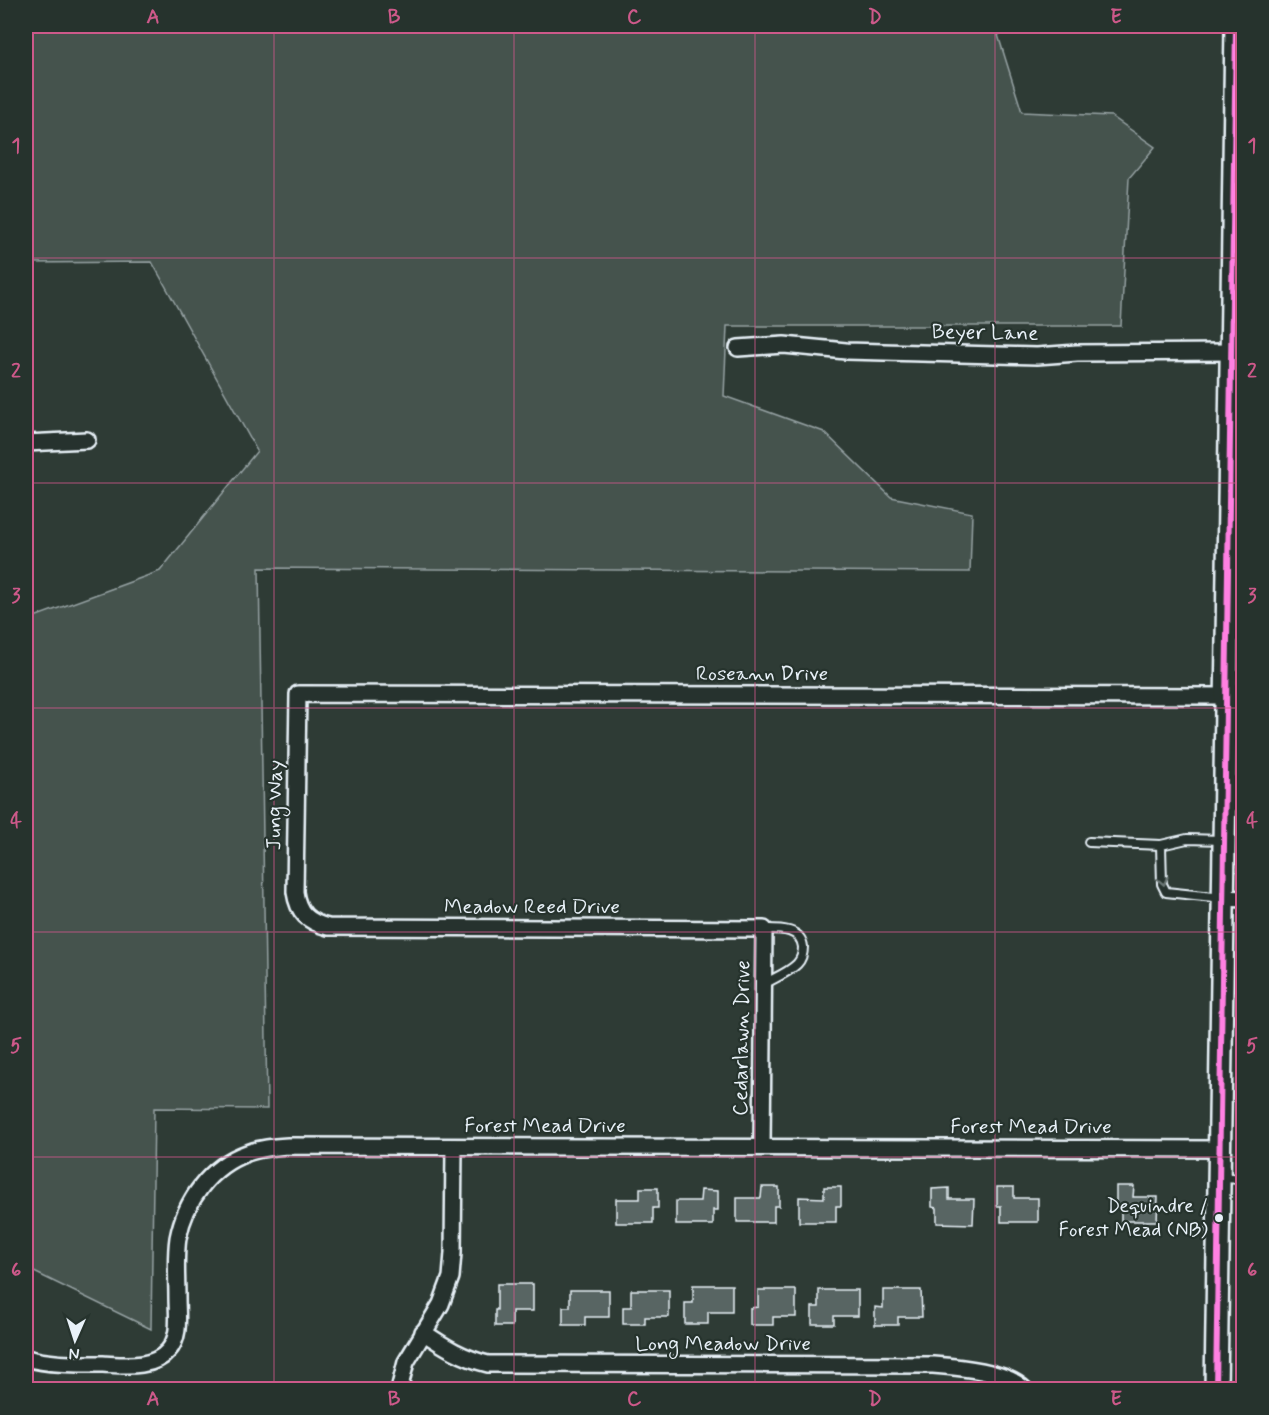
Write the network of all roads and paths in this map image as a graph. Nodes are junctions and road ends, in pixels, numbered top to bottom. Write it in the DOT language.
graph roads {
  1 [pos="1236,26"];
  2 [pos="1238,269"];
  3 [pos="738,348"];
  4 [pos="1232,352"];
  5 [pos="1237,426"];
  6 [pos="87,440"];
  7 [pos="26,443"];
  8 [pos="298,694"];
  9 [pos="1227,696"];
  10 [pos="1224,840"];
  11 [pos="1089,842"];
  12 [pos="1161,845"];
  13 [pos="1233,899"];
  14 [pos="303,915"];
  15 [pos="764,929"];
  16 [pos="764,984"];
  17 [pos="454,1147"];
  18 [pos="762,1147"];
  19 [pos="1219,1149"];
  20 [pos="1219,1178"];
  21 [pos="1244,1179"];
  22 [pos="423,1332"];
  23 [pos="26,1358"];
  24 [pos="399,1389"];
  25 [pos="1026,1389"];
  26 [pos="1216,1389"];
  1 -- 2 [label="main road"];
  2 -- 4 [label="main road"];
  3 -- 4 [label="street, Beyer Lane"];
  4 -- 5 [label="main road"];
  5 -- 9 [label="main road"];
  6 -- 7 [label="street"];
  8 -- 9 [label="street, Roseann Drive"];
  8 -- 14 [label="street, Jung Way"];
  9 -- 10 [label="main road"];
  10 -- 12 [label="lane"];
  10 -- 13 [label="main road"];
  11 -- 12 [label="lane"];
  12 -- 13 [label="lane, one-way"];
  13 -- 19 [label="main road"];
  14 -- 15 [label="street, Meadow Reed Drive"];
  15 -- 16 [label="street, Cedarlawn Drive"];
  15 -- 16 [label="lane"];
  16 -- 18 [label="street, Cedarlawn Drive"];
  17 -- 18 [label="street, Forest Mead Drive"];
  17 -- 22 [label="street"];
  17 -- 23 [label="street, Forest Mead Drive"];
  18 -- 19 [label="street, Forest Mead Drive"];
  19 -- 20 [label="main road"];
  20 -- 21 [label="lane"];
  20 -- 26 [label="main road"];
  22 -- 24 [label="street"];
  22 -- 25 [label="street, Long Meadow Drive"];
}
